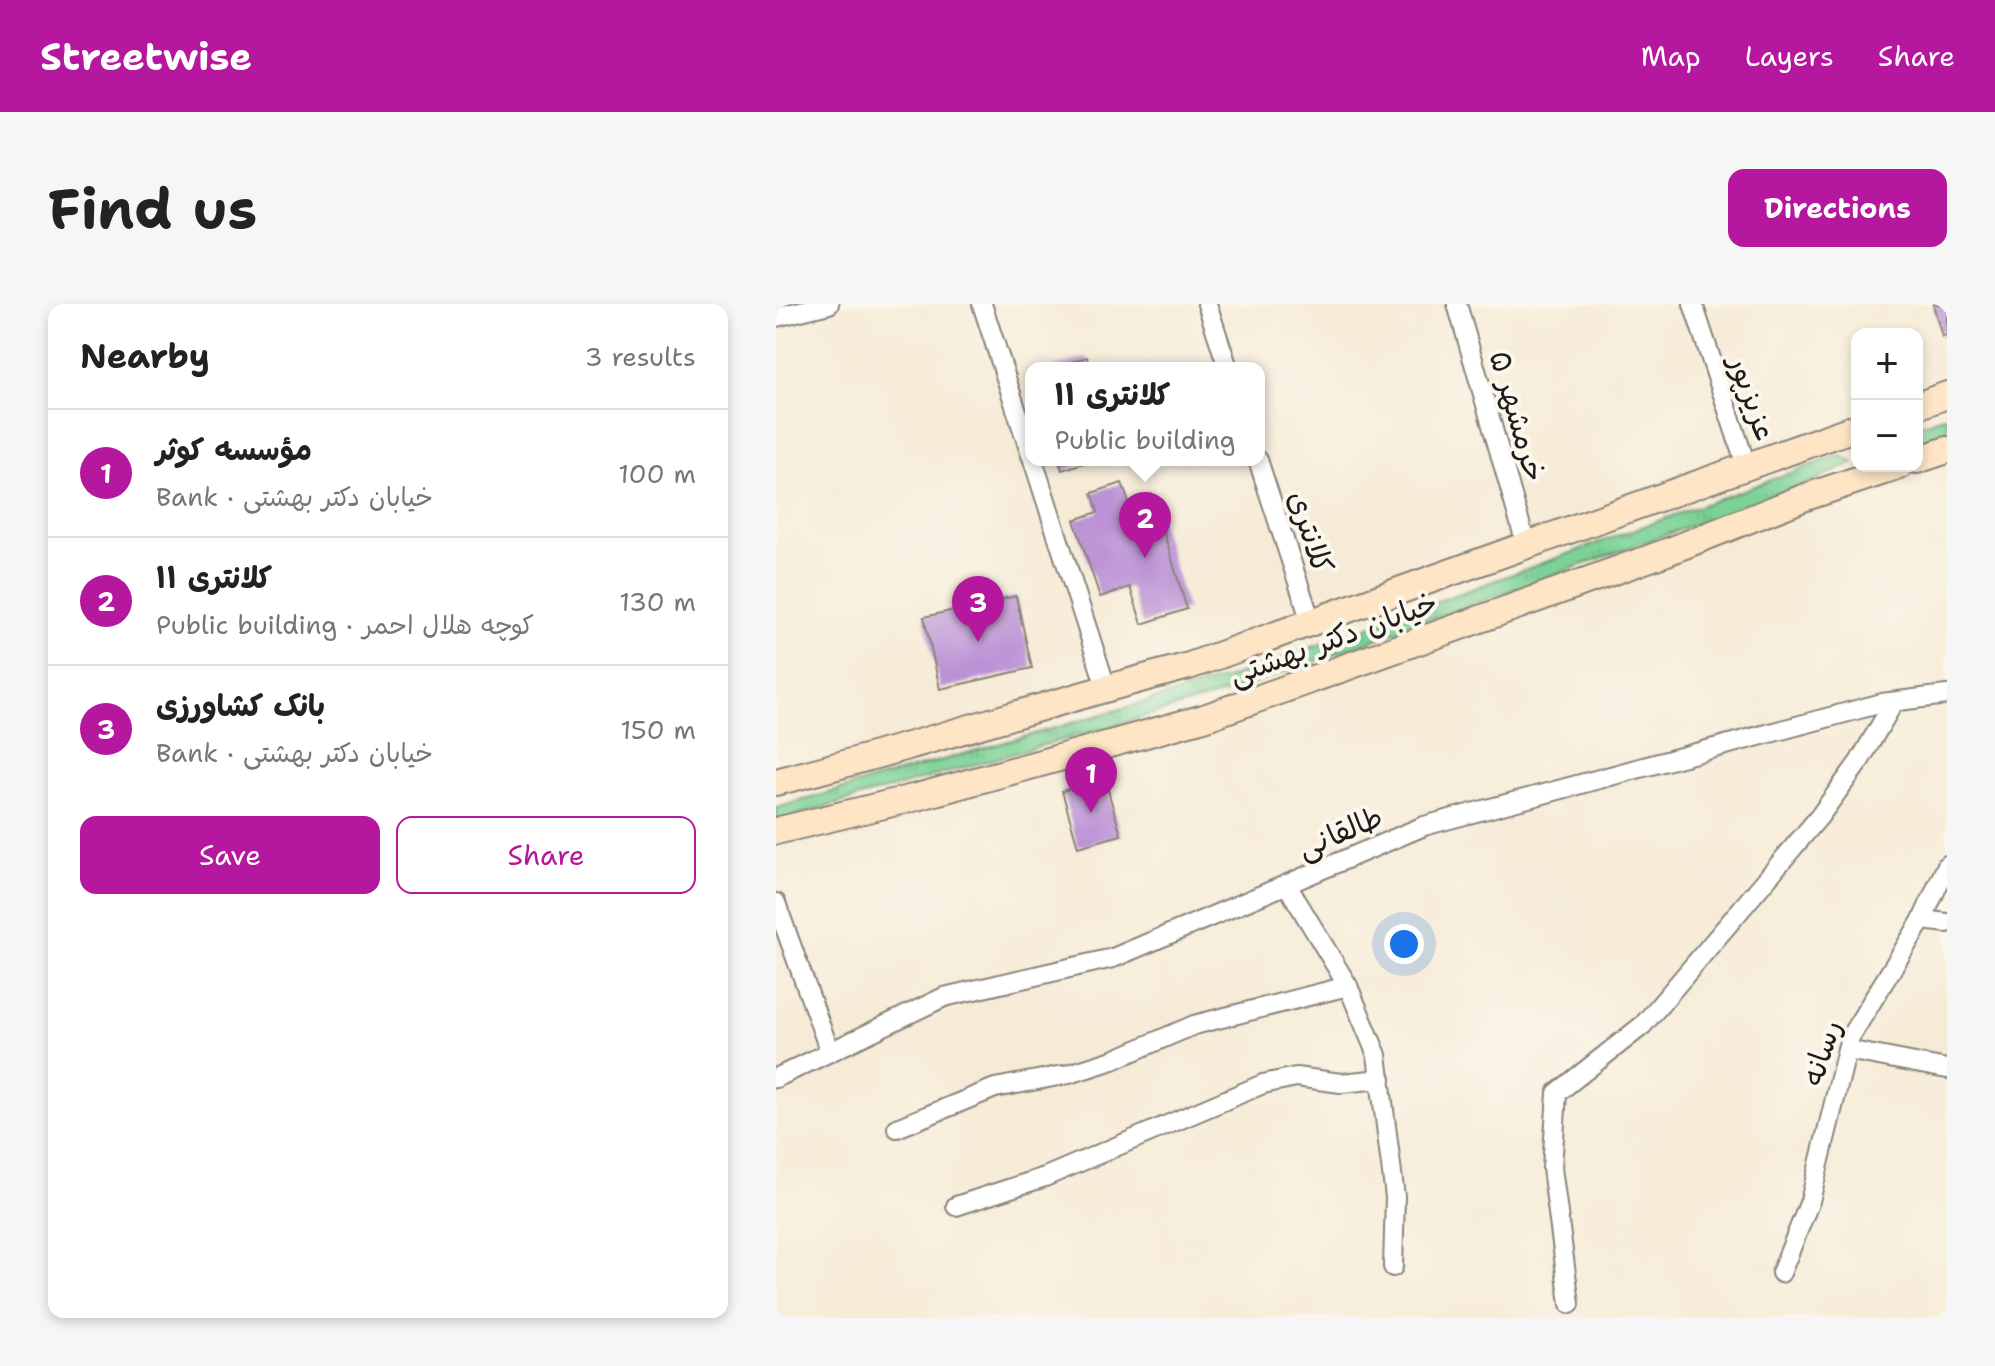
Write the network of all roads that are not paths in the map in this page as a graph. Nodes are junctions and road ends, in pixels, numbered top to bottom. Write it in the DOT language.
graph roads {
  1 [pos="829,304"];
  2 [pos="982,304"];
  3 [pos="1207,304"];
  4 [pos="1457,304"];
  5 [pos="1693,304"];
  6 [pos="776,317"];
  7 [pos="1226,362"];
  8 [pos="1947,395"];
  9 [pos="1923,404"];
  10 [pos="1851,429"];
  11 [pos="1025,436"];
  12 [pos="1947,450"];
  13 [pos="1923,458"];
  14 [pos="1746,465"];
  15 [pos="1035,466"];
  16 [pos="1260,466"];
  17 [pos="1873,472"];
  18 [pos="1526,544"];
  19 [pos="1311,622"];
  20 [pos="1106,687"];
  21 [pos="1947,695"];
  22 [pos="1894,702"];
  23 [pos="776,782"];
  24 [pos="776,831"];
  25 [pos="1947,865"];
  26 [pos="1287,885"];
  27 [pos="776,903"];
  28 [pos="1922,920"];
  29 [pos="1947,923"];
  30 [pos="1348,986"];
  31 [pos="1847,1050"];
  32 [pos="830,1052"];
  33 [pos="1947,1069"];
  34 [pos="776,1078"];
  35 [pos="1381,1079"];
  36 [pos="897,1128"];
  37 [pos="956,1206"];
  38 [pos="1393,1267"];
  39 [pos="1781,1273"];
  40 [pos="1570,1304"];
  1 -- 6 [label="street"];
  2 -- 11 [label="street"];
  3 -- 7 [label="street"];
  4 -- 18 [label="street, خرمشهر ۵"];
  5 -- 14 [label="street, عزیزپور"];
  8 -- 9 [label="main road"];
  10 -- 14 [label="main road, خیابان دکتر بهشتی"];
  12 -- 13 [label="main road"];
  14 -- 18 [label="main road, خیابان دکتر بهشتی"];
  15 -- 20 [label="street"];
  16 -- 19 [label="street, کلانتری"];
  17 -- 24 [label="main road, خیابان دکتر بهشتی"];
  18 -- 19 [label="main road, خیابان دکتر بهشتی"];
  19 -- 20 [label="main road, خیابان دکتر بهشتی"];
  20 -- 23 [label="main road, خیابان دکتر بهشتی"];
  21 -- 22 [label="street, طالقانی"];
  22 -- 26 [label="street, طالقانی"];
  22 -- 40 [label="street"];
  25 -- 28 [label="street, رسانه"];
  26 -- 30 [label="street"];
  26 -- 32 [label="street, طالقانی"];
  27 -- 32 [label="street"];
  28 -- 29 [label="street"];
  28 -- 31 [label="street, رسانه"];
  30 -- 35 [label="street"];
  30 -- 36 [label="street"];
  31 -- 33 [label="street"];
  31 -- 39 [label="street, رسانه"];
  32 -- 34 [label="street, طالقانی"];
  35 -- 37 [label="street"];
  35 -- 38 [label="street"];
}
